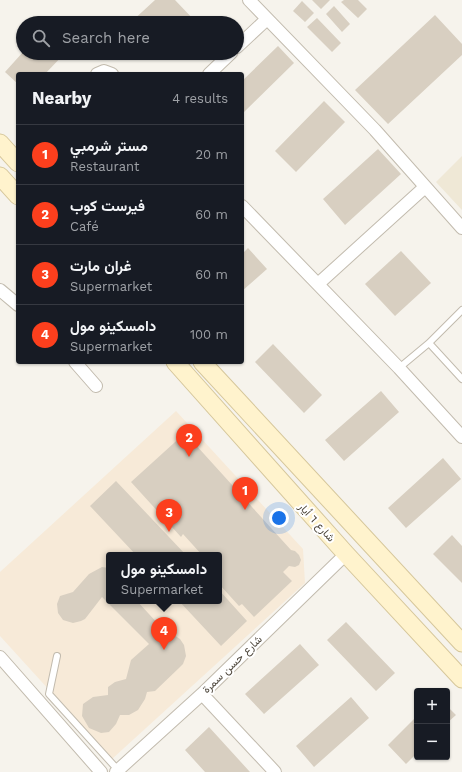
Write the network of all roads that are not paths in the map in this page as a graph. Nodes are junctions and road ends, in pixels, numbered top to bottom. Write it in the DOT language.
graph roads {
  1 [pos="249,0"];
  2 [pos="267,19"];
  3 [pos="244,41"];
  4 [pos="224,60"];
  5 [pos="211,72"];
  6 [pos="2,182"];
  7 [pos="425,187"];
  8 [pos="16,194"];
  9 [pos="244,208"];
  10 [pos="462,228"];
  11 [pos="318,284"];
  12 [pos="0,290"];
  13 [pos="16,303"];
  14 [pos="462,310"];
  15 [pos="429,343"];
  16 [pos="76,364"];
  17 [pos="177,364"];
  18 [pos="204,364"];
  19 [pos="400,368"];
  20 [pos="462,379"];
  21 [pos="96,386"];
  22 [pos="462,437"];
  23 [pos="346,554"];
  24 [pos="462,643"];
  25 [pos="57,656"];
  26 [pos="0,657"];
  27 [pos="462,679"];
  28 [pos="202,694"];
  29 [pos="117,771"];
  30 [pos="101,772"];
  31 [pos="275,772"];
  1 -- 2 [label="street"];
  2 -- 3 [label="street"];
  2 -- 7 [label="street"];
  4 -- 5 [label="street"];
  6 -- 8 [label="main road"];
  7 -- 10 [label="street"];
  7 -- 11 [label="street"];
  9 -- 11 [label="street"];
  11 -- 19 [label="street"];
  12 -- 13 [label="street"];
  14 -- 15 [label="lane"];
  15 -- 19 [label="lane"];
  15 -- 20 [label="lane"];
  16 -- 21 [label="street"];
  17 -- 23 [label="main road, شارع ٦ أيار"];
  18 -- 24 [label="main road"];
  19 -- 22 [label="street"];
  23 -- 27 [label="main road, شارع ٦ أيار"];
  23 -- 28 [label="street, شارع حسن سمرة"];
  25 -- 29 [label="lane"];
  26 -- 30 [label="street"];
  28 -- 29 [label="street, شارع حسن سمرة"];
  28 -- 31 [label="street"];
}
